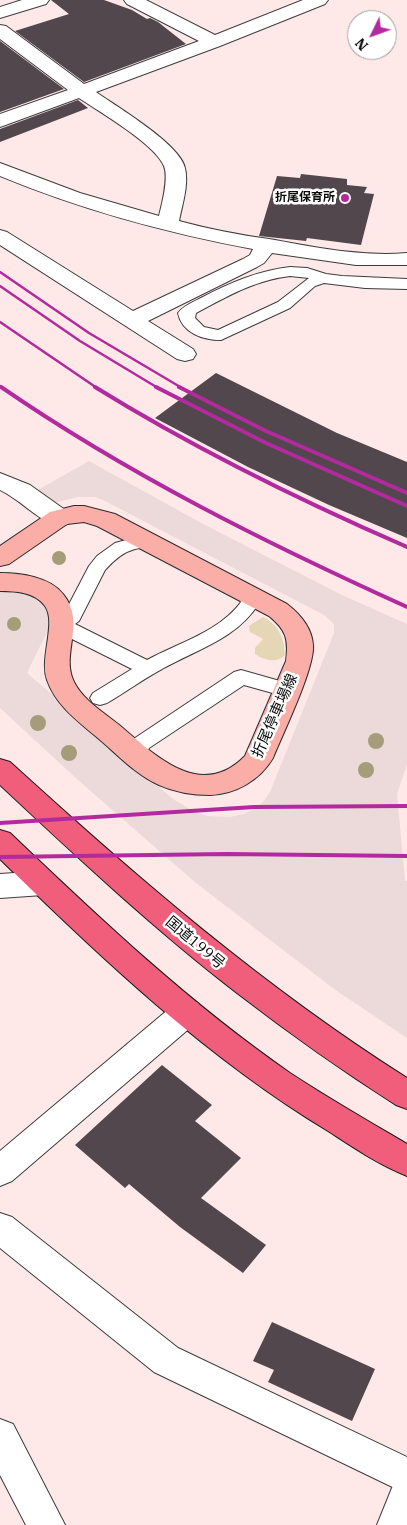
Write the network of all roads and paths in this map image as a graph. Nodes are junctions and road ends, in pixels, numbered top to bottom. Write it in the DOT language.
graph roads {
  1 [pos="40,0"];
  2 [pos="133,0"];
  3 [pos="319,0"];
  4 [pos="0,13"];
  5 [pos="0,30"];
  6 [pos="214,42"];
  7 [pos="80,90"];
  8 [pos="0,120"];
  9 [pos="0,169"];
  10 [pos="168,224"];
  11 [pos="0,236"];
  12 [pos="266,245"];
  13 [pos="407,259"];
  14 [pos="323,278"];
  15 [pos="407,284"];
  16 [pos="132,320"];
  17 [pos="185,354"];
  18 [pos="0,481"];
  19 [pos="59,518"];
  20 [pos="149,542"];
  21 [pos="0,558"];
  22 [pos="0,582"];
  23 [pos="247,594"];
  24 [pos="61,625"];
  25 [pos="146,668"];
  26 [pos="287,690"];
  27 [pos="100,698"];
  28 [pos="136,756"];
  29 [pos="0,770"];
  30 [pos="0,841"];
  31 [pos="43,883"];
  32 [pos="0,886"];
  33 [pos="188,1012"];
  34 [pos="407,1095"];
  35 [pos="407,1161"];
  36 [pos="0,1171"];
  37 [pos="0,1228"];
  38 [pos="0,1437"];
  39 [pos="407,1476"];
  40 [pos="407,1496"];
  41 [pos="46,1525"];
  42 [pos="396,1525"];
  1 -- 4 [label="street"];
  2 -- 6 [label="street"];
  3 -- 6 [label="street"];
  5 -- 7 [label="street"];
  6 -- 7 [label="street"];
  7 -- 8 [label="street"];
  7 -- 10 [label="street"];
  9 -- 10 [label="street"];
  10 -- 12 [label="street"];
  11 -- 16 [label="street"];
  12 -- 13 [label="street"];
  12 -- 16 [label="street"];
  14 -- 14 [label="lane"];
  14 -- 15 [label="lane"];
  16 -- 17 [label="street"];
  18 -- 19 [label="street"];
  19 -- 20 [label="main road, 折尾停車場線"];
  19 -- 21 [label="main road, 折尾停車場線"];
  20 -- 23 [label="main road, 折尾停車場線"];
  20 -- 24 [label="lane"];
  22 -- 24 [label="main road, 折尾停車場線"];
  23 -- 25 [label="lane"];
  23 -- 26 [label="main road, 折尾停車場線"];
  24 -- 25 [label="lane"];
  24 -- 28 [label="main road, 折尾停車場線"];
  25 -- 27 [label="lane"];
  26 -- 28 [label="lane"];
  26 -- 28 [label="main road, 折尾停車場線"];
  29 -- 34 [label="highway, 国道199号"];
  30 -- 31 [label="highway"];
  31 -- 32 [label="street"];
  31 -- 33 [label="highway"];
  33 -- 35 [label="highway"];
  33 -- 36 [label="street"];
  37 -- 39 [label="street"];
  38 -- 41 [label="street"];
  40 -- 42 [label="street"];
}
